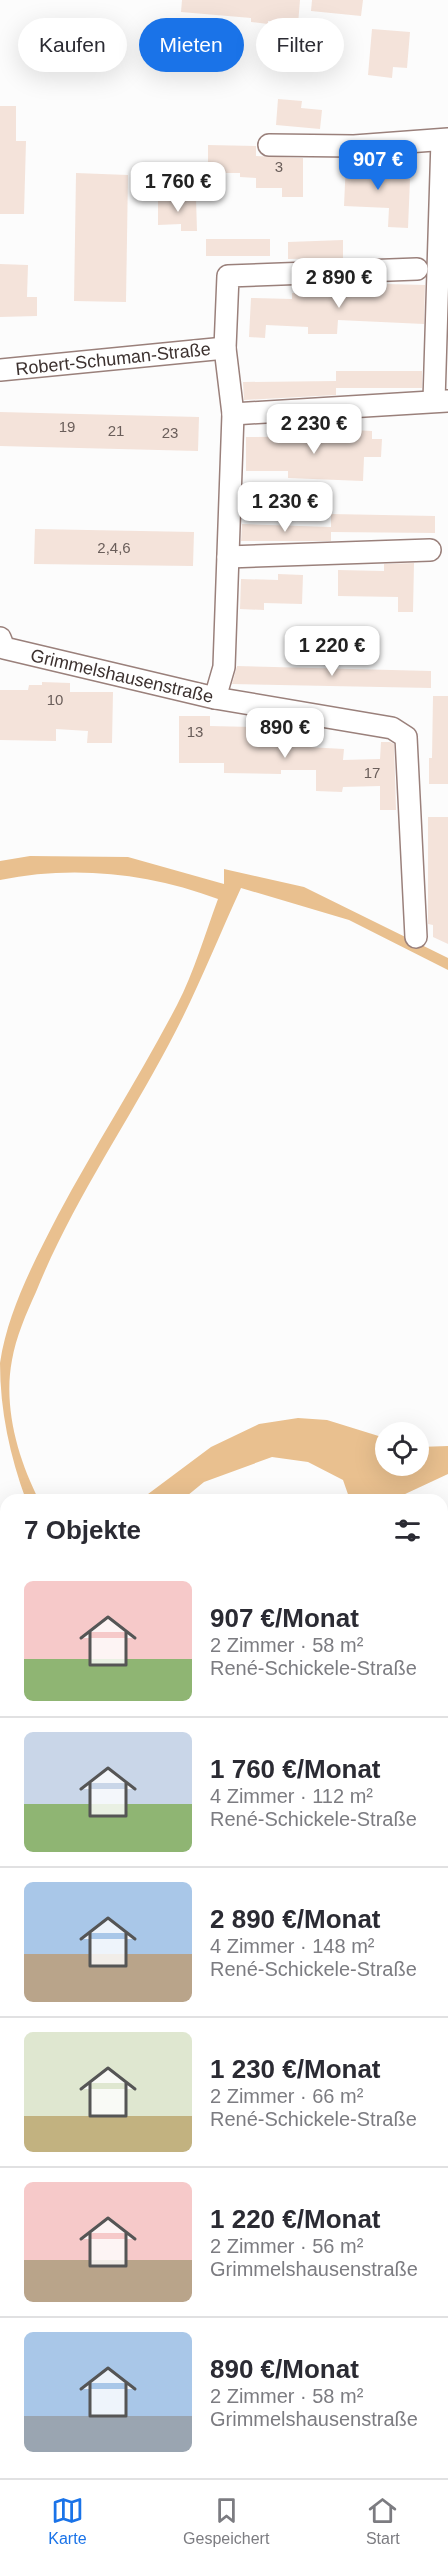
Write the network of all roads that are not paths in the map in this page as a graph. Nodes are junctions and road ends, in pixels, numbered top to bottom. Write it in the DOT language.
graph roads {
  1 [pos="445,140"];
  2 [pos="269,145"];
  3 [pos="417,269"];
  4 [pos="225,348"];
  5 [pos="0,370"];
  6 [pos="441,401"];
  7 [pos="233,414"];
  8 [pos="430,550"];
  9 [pos="228,556"];
  10 [pos="1,645"];
  11 [pos="215,698"];
  12 [pos="416,937"];
  1 -- 2 [label="street"];
  1 -- 6 [label="street"];
  3 -- 4 [label="street"];
  4 -- 5 [label="street, Robert-Schuman-Straße"];
  4 -- 7 [label="street"];
  6 -- 7 [label="street"];
  7 -- 9 [label="street"];
  8 -- 9 [label="street"];
  9 -- 11 [label="street"];
  10 -- 11 [label="street, Grimmelshausenstraße"];
  11 -- 12 [label="street, Grimmelshausenstraße"];
}
